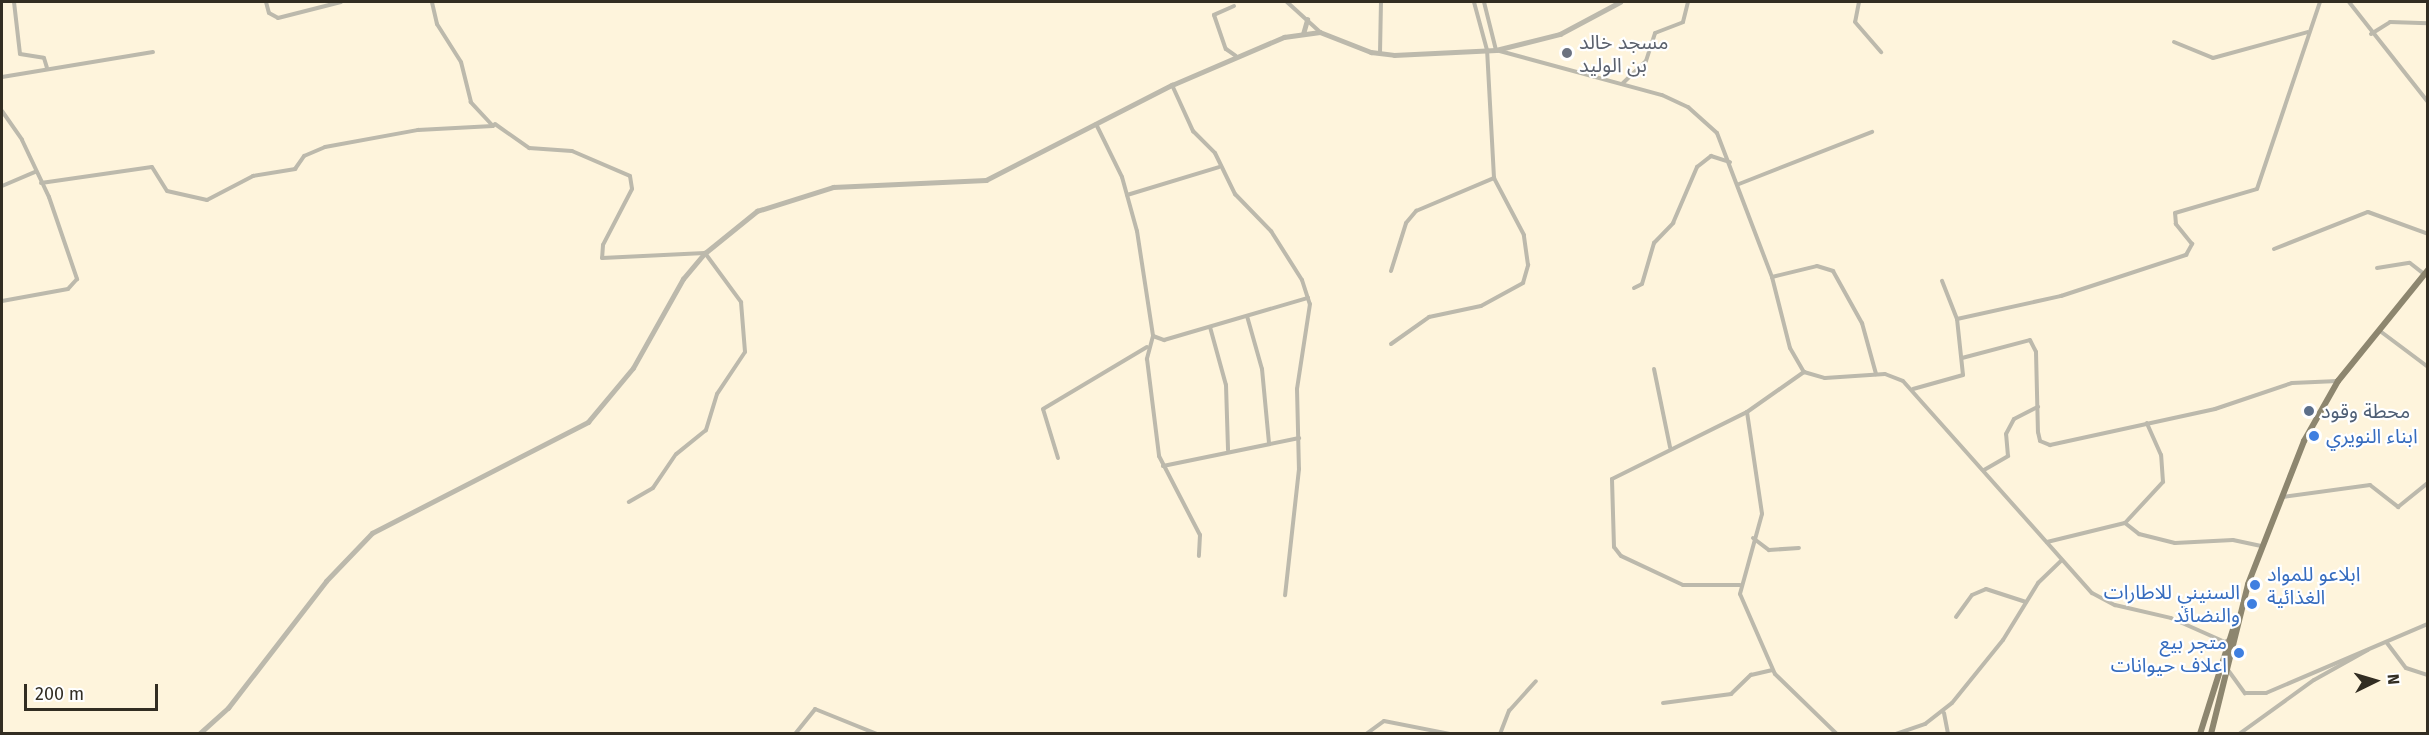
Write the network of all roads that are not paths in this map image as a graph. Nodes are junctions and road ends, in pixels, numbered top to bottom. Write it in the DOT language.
graph roads {
  1 [pos="14,2"];
  2 [pos="266,2"];
  3 [pos="341,2"];
  4 [pos="432,2"];
  5 [pos="1287,2"];
  6 [pos="1381,2"];
  7 [pos="1474,2"];
  8 [pos="1484,2"];
  9 [pos="1620,2"];
  10 [pos="1688,2"];
  11 [pos="1859,2"];
  12 [pos="2320,2"];
  13 [pos="2349,2"];
  14 [pos="1234,6"];
  15 [pos="1307,20"];
  16 [pos="2427,23"];
  17 [pos="1320,32"];
  18 [pos="2309,32"];
  19 [pos="1303,34"];
  20 [pos="2371,34"];
  21 [pos="2174,42"];
  22 [pos="1487,50"];
  23 [pos="1496,50"];
  24 [pos="153,52"];
  25 [pos="1881,52"];
  26 [pos="1380,53"];
  27 [pos="1236,56"];
  28 [pos="47,68"];
  29 [pos="2,77"];
  30 [pos="1622,84"];
  31 [pos="1172,85"];
  32 [pos="2427,102"];
  33 [pos="2,111"];
  34 [pos="495,124"];
  35 [pos="1096,124"];
  36 [pos="1872,132"];
  37 [pos="1730,162"];
  38 [pos="1219,167"];
  39 [pos="35,172"];
  40 [pos="1494,178"];
  41 [pos="41,183"];
  42 [pos="1739,184"];
  43 [pos="2,186"];
  44 [pos="1127,195"];
  45 [pos="2427,234"];
  46 [pos="2274,249"];
  47 [pos="705,253"];
  48 [pos="2377,268"];
  49 [pos="1391,271"];
  50 [pos="2426,272"];
  51 [pos="1772,277"];
  52 [pos="1942,281"];
  53 [pos="1634,288"];
  54 [pos="1308,298"];
  55 [pos="2,301"];
  56 [pos="1247,316"];
  57 [pos="1957,319"];
  58 [pos="1210,327"];
  59 [pos="2380,331"];
  60 [pos="1153,336"];
  61 [pos="1391,344"];
  62 [pos="1147,347"];
  63 [pos="1962,358"];
  64 [pos="2427,367"];
  65 [pos="1654,369"];
  66 [pos="1804,372"];
  67 [pos="1876,374"];
  68 [pos="2338,381"];
  69 [pos="1912,389"];
  70 [pos="2038,407"];
  71 [pos="1747,412"];
  72 [pos="2147,423"];
  73 [pos="1299,438"];
  74 [pos="1269,443"];
  75 [pos="1670,447"];
  76 [pos="1228,450"];
  77 [pos="1058,458"];
  78 [pos="1162,466"];
  79 [pos="1984,470"];
  80 [pos="2427,483"];
  81 [pos="2283,497"];
  82 [pos="628,502"];
  83 [pos="2125,523"];
  84 [pos="1753,538"];
  85 [pos="2047,542"];
  86 [pos="2263,547"];
  87 [pos="1799,548"];
  88 [pos="1199,556"];
  89 [pos="2062,560"];
  90 [pos="1740,585"];
  91 [pos="1285,595"];
  92 [pos="2027,602"];
  93 [pos="1956,617"];
  94 [pos="2237,620"];
  95 [pos="2427,624"];
  96 [pos="2230,641"];
  97 [pos="2384,643"];
  98 [pos="1772,670"];
  99 [pos="2427,675"];
  100 [pos="1536,681"];
  101 [pos="1663,703"];
  102 [pos="1943,712"];
  103 [pos="2251,724"];
  104 [pos="199,734"];
  105 [pos="795,734"];
  106 [pos="878,734"];
  107 [pos="1366,734"];
  108 [pos="1450,734"];
  109 [pos="1500,734"];
  110 [pos="1838,734"];
  111 [pos="1896,734"];
  112 [pos="1948,734"];
  113 [pos="2199,734"];
  114 [pos="2211,734"];
  115 [pos="2238,734"];
  116 [pos="2243,734"];
  1 -- 28 [label="street"];
  2 -- 3 [label="street"];
  4 -- 34 [label="street"];
  5 -- 15 [label="street"];
  6 -- 26 [label="street"];
  7 -- 22 [label="street"];
  8 -- 23 [label="street"];
  9 -- 23 [label="street"];
  10 -- 30 [label="street"];
  11 -- 25 [label="street"];
  12 -- 18 [label="street"];
  13 -- 20 [label="street"];
  14 -- 27 [label="street"];
  15 -- 17 [label="street"];
  15 -- 19 [label="street"];
  16 -- 20 [label="street"];
  17 -- 19 [label="street"];
  17 -- 26 [label="street"];
  18 -- 21 [label="street"];
  18 -- 57 [label="street"];
  19 -- 27 [label="street"];
  20 -- 32 [label="street"];
  22 -- 23 [label="street"];
  22 -- 26 [label="street"];
  22 -- 40 [label="street"];
  23 -- 30 [label="street"];
  24 -- 28 [label="street"];
  27 -- 31 [label="street"];
  28 -- 29 [label="street"];
  30 -- 37 [label="street"];
  31 -- 35 [label="street"];
  31 -- 38 [label="street"];
  33 -- 39 [label="street"];
  34 -- 41 [label="street"];
  34 -- 47 [label="street"];
  35 -- 44 [label="street"];
  35 -- 47 [label="street"];
  36 -- 42 [label="street"];
  37 -- 42 [label="street"];
  37 -- 53 [label="street"];
  38 -- 44 [label="street"];
  38 -- 54 [label="street"];
  39 -- 41 [label="street"];
  39 -- 43 [label="street"];
  40 -- 49 [label="street"];
  40 -- 61 [label="street"];
  41 -- 55 [label="street"];
  42 -- 51 [label="street"];
  44 -- 60 [label="street"];
  45 -- 46 [label="street"];
  47 -- 82 [label="street"];
  47 -- 104 [label="street"];
  48 -- 50 [label="street"];
  50 -- 59 [label="main road"];
  51 -- 66 [label="street"];
  51 -- 67 [label="street"];
  52 -- 57 [label="street"];
  54 -- 56 [label="street"];
  54 -- 73 [label="street"];
  56 -- 58 [label="street"];
  56 -- 74 [label="street"];
  57 -- 63 [label="street"];
  58 -- 60 [label="street"];
  58 -- 76 [label="street"];
  59 -- 64 [label="street"];
  59 -- 68 [label="main road"];
  60 -- 62 [label="street"];
  62 -- 77 [label="street"];
  62 -- 78 [label="street"];
  63 -- 69 [label="street"];
  63 -- 70 [label="street"];
  65 -- 75 [label="street"];
  66 -- 67 [label="street"];
  66 -- 71 [label="street"];
  67 -- 69 [label="street"];
  68 -- 72 [label="street"];
  68 -- 81 [label="main road"];
  69 -- 79 [label="street"];
  70 -- 72 [label="street"];
  70 -- 79 [label="street"];
  71 -- 75 [label="street"];
  71 -- 84 [label="street"];
  72 -- 83 [label="street"];
  73 -- 74 [label="street"];
  73 -- 91 [label="street"];
  74 -- 76 [label="street"];
  75 -- 90 [label="street"];
  76 -- 78 [label="street"];
  78 -- 88 [label="street"];
  79 -- 85 [label="street"];
  80 -- 81 [label="street"];
  81 -- 86 [label="main road"];
  83 -- 85 [label="street"];
  83 -- 86 [label="street"];
  84 -- 87 [label="street"];
  84 -- 90 [label="street"];
  85 -- 89 [label="street"];
  86 -- 94 [label="main road"];
  89 -- 92 [label="street"];
  89 -- 96 [label="street"];
  90 -- 98 [label="street"];
  92 -- 93 [label="street"];
  92 -- 102 [label="street"];
  94 -- 96 [label="main road"];
  94 -- 96 [label="main road"];
  95 -- 97 [label="street"];
  96 -- 97 [label="street"];
  96 -- 113 [label="main road"];
  96 -- 114 [label="main road"];
  97 -- 99 [label="street"];
  97 -- 103 [label="street"];
  98 -- 101 [label="street"];
  98 -- 110 [label="street"];
  100 -- 109 [label="street"];
  102 -- 111 [label="street"];
  102 -- 112 [label="street"];
  103 -- 115 [label="street"];
  103 -- 116 [label="street"];
  105 -- 106 [label="street"];
  107 -- 108 [label="street"];
}
